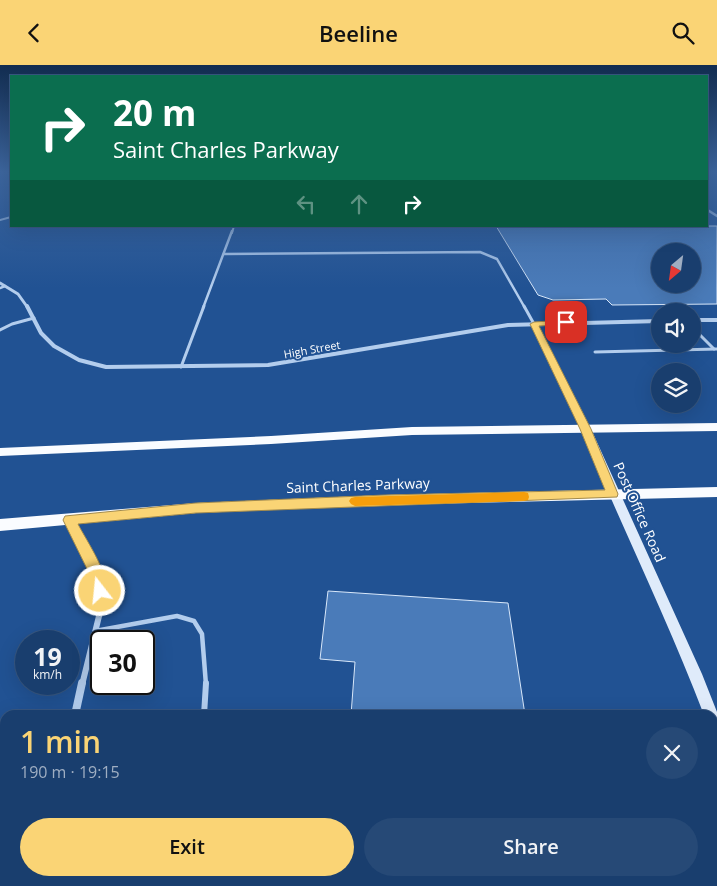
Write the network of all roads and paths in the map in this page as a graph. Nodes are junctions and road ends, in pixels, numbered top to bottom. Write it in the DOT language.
graph roads {
  1 [pos="234,227"];
  2 [pos="224,255"];
  3 [pos="0,283"];
  4 [pos="5,286"];
  5 [pos="0,288"];
  6 [pos="34,318"];
  7 [pos="701,320"];
  8 [pos="717,320"];
  9 [pos="651,321"];
  10 [pos="534,324"];
  11 [pos="0,330"];
  12 [pos="701,336"];
  13 [pos="715,349"];
  14 [pos="595,352"];
  15 [pos="181,367"];
  16 [pos="717,427"];
  17 [pos="586,429"];
  18 [pos="0,452"];
  19 [pos="717,492"];
  20 [pos="612,494"];
  21 [pos="69,520"];
  22 [pos="0,525"];
  23 [pos="95,630"];
  24 [pos="100,630"];
  25 [pos="90,648"];
  26 [pos="76,710"];
  27 [pos="204,710"];
  28 [pos="709,710"];
  1 -- 2 [label="lane"];
  2 -- 10 [label="lane"];
  2 -- 15 [label="lane"];
  3 -- 4 [label="street, High Street"];
  4 -- 5 [label="lane"];
  4 -- 6 [label="street, High Street"];
  6 -- 11 [label="lane"];
  6 -- 15 [label="street, High Street"];
  7 -- 8 [label="street"];
  9 -- 10 [label="street, High Street"];
  10 -- 15 [label="street, High Street"];
  10 -- 17 [label="street, Post Office Road"];
  12 -- 13 [label="lane"];
  13 -- 14 [label="lane"];
  16 -- 17 [label="main road"];
  17 -- 18 [label="main road"];
  17 -- 20 [label="street, Post Office Road"];
  19 -- 20 [label="main road, Saint Charles Parkway"];
  20 -- 21 [label="main road, Saint Charles Parkway"];
  20 -- 28 [label="street, Post Office Road"];
  21 -- 22 [label="main road, Saint Charles Parkway"];
  21 -- 23 [label="street"];
  24 -- 27 [label="lane"];
  25 -- 26 [label="street"];
}
